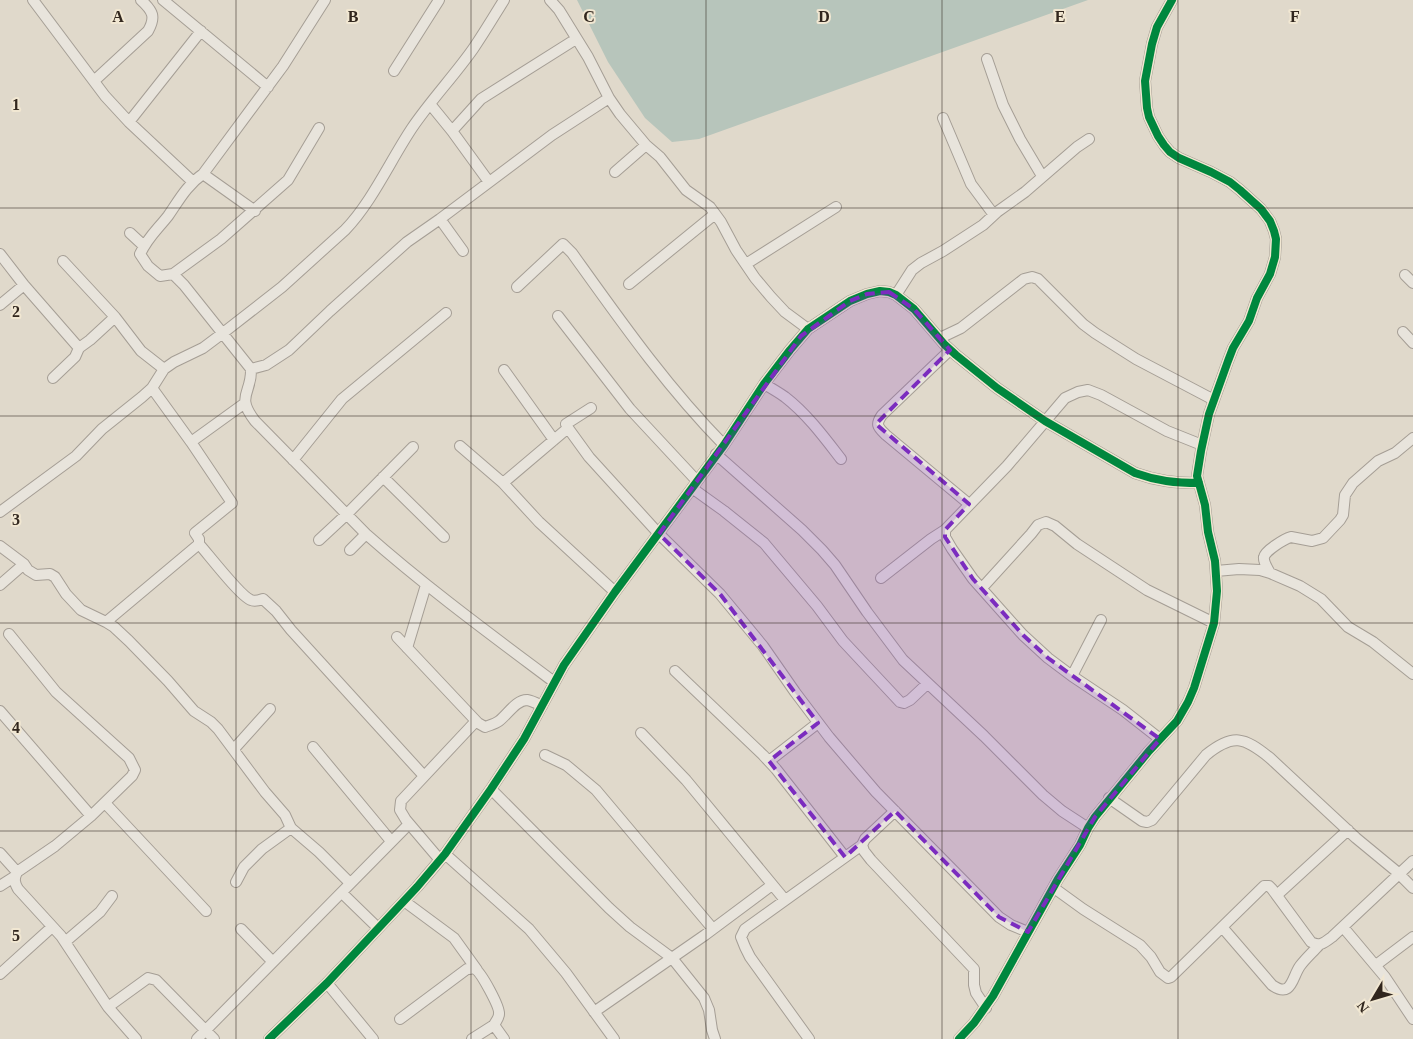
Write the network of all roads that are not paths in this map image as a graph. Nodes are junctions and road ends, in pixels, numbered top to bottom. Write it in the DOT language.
graph roads {
  1 [pos="33,0"];
  2 [pos="163,0"];
  3 [pos="325,0"];
  4 [pos="439,0"];
  5 [pos="504,0"];
  6 [pos="550,0"];
  7 [pos="1172,0"];
  8 [pos="146,2"];
  9 [pos="200,31"];
  10 [pos="576,38"];
  11 [pos="987,59"];
  12 [pos="394,71"];
  13 [pos="94,81"];
  14 [pos="268,87"];
  15 [pos="609,98"];
  16 [pos="430,104"];
  17 [pos="943,118"];
  18 [pos="129,122"];
  19 [pos="319,128"];
  20 [pos="452,131"];
  21 [pos="1089,140"];
  22 [pos="646,145"];
  23 [pos="615,172"];
  24 [pos="203,174"];
  25 [pos="1042,176"];
  26 [pos="192,181"];
  27 [pos="489,182"];
  28 [pos="836,207"];
  29 [pos="255,211"];
  30 [pos="715,214"];
  31 [pos="994,215"];
  32 [pos="440,219"];
  33 [pos="130,233"];
  34 [pos="144,246"];
  35 [pos="463,251"];
  36 [pos="0,254"];
  37 [pos="63,260"];
  38 [pos="746,264"];
  39 [pos="173,274"];
  40 [pos="1405,275"];
  41 [pos="629,284"];
  42 [pos="1413,284"];
  43 [pos="24,285"];
  44 [pos="517,287"];
  45 [pos="896,295"];
  46 [pos="0,305"];
  47 [pos="446,313"];
  48 [pos="558,316"];
  49 [pos="115,318"];
  50 [pos="808,329"];
  51 [pos="1403,332"];
  52 [pos="223,333"];
  53 [pos="940,338"];
  54 [pos="1413,343"];
  55 [pos="79,348"];
  56 [pos="950,350"];
  57 [pos="164,369"];
  58 [pos="251,369"];
  59 [pos="504,370"];
  60 [pos="53,378"];
  61 [pos="764,384"];
  62 [pos="152,388"];
  63 [pos="1214,400"];
  64 [pos="245,403"];
  65 [pos="592,408"];
  66 [pos="1045,422"];
  67 [pos="568,428"];
  68 [pos="1413,438"];
  69 [pos="554,440"];
  70 [pos="191,442"];
  71 [pos="724,444"];
  72 [pos="1202,445"];
  73 [pos="460,446"];
  74 [pos="413,447"];
  75 [pos="716,454"];
  76 [pos="841,458"];
  77 [pos="293,460"];
  78 [pos="383,477"];
  79 [pos="503,483"];
  80 [pos="1199,483"];
  81 [pos="694,485"];
  82 [pos="969,504"];
  83 [pos="0,512"];
  84 [pos="347,514"];
  85 [pos="945,530"];
  86 [pos="366,534"];
  87 [pos="659,534"];
  88 [pos="444,537"];
  89 [pos="319,540"];
  90 [pos="199,544"];
  91 [pos="0,546"];
  92 [pos="350,550"];
  93 [pos="24,564"];
  94 [pos="1216,571"];
  95 [pos="1270,573"];
  96 [pos="881,578"];
  97 [pos="0,585"];
  98 [pos="426,585"];
  99 [pos="982,588"];
  100 [pos="615,592"];
  101 [pos="1101,620"];
  102 [pos="106,622"];
  103 [pos="1214,623"];
  104 [pos="9,634"];
  105 [pos="397,637"];
  106 [pos="407,648"];
  107 [pos="676,671"];
  108 [pos="1413,674"];
  109 [pos="1072,676"];
  110 [pos="554,682"];
  111 [pos="927,684"];
  112 [pos="542,706"];
  113 [pos="270,709"];
  114 [pos="0,711"];
  115 [pos="476,721"];
  116 [pos="818,723"];
  117 [pos="641,733"];
  118 [pos="1160,739"];
  119 [pos="313,747"];
  120 [pos="234,749"];
  121 [pos="544,755"];
  122 [pos="769,761"];
  123 [pos="424,776"];
  124 [pos="492,789"];
  125 [pos="1109,798"];
  126 [pos="105,802"];
  127 [pos="895,811"];
  128 [pos="91,816"];
  129 [pos="409,824"];
  130 [pos="291,828"];
  131 [pos="1088,828"];
  132 [pos="1348,830"];
  133 [pos="391,841"];
  134 [pos="862,845"];
  135 [pos="0,853"];
  136 [pos="443,857"];
  137 [pos="845,857"];
  138 [pos="1413,862"];
  139 [pos="1399,874"];
  140 [pos="16,875"];
  141 [pos="236,882"];
  142 [pos="350,883"];
  143 [pos="772,885"];
  144 [pos="0,886"];
  145 [pos="1054,888"];
  146 [pos="1413,888"];
  147 [pos="342,893"];
  148 [pos="1276,895"];
  149 [pos="112,896"];
  150 [pos="785,900"];
  151 [pos="404,901"];
  152 [pos="206,911"];
  153 [pos="52,927"];
  154 [pos="1222,927"];
  155 [pos="1343,927"];
  156 [pos="241,928"];
  157 [pos="378,928"];
  158 [pos="713,928"];
  159 [pos="1028,932"];
  160 [pos="1413,937"];
  161 [pos="65,942"];
  162 [pos="1319,945"];
  163 [pos="672,958"];
  164 [pos="272,961"];
  165 [pos="1376,965"];
  166 [pos="477,970"];
  167 [pos="0,974"];
  168 [pos="327,983"];
  169 [pos="108,1007"];
  170 [pos="986,1008"];
  171 [pos="594,1012"];
  172 [pos="1412,1013"];
  173 [pos="400,1019"];
  174 [pos="494,1024"];
  175 [pos="206,1030"];
  176 [pos="136,1039"];
  177 [pos="196,1039"];
  178 [pos="214,1039"];
  179 [pos="269,1039"];
  180 [pos="373,1039"];
  181 [pos="472,1039"];
  182 [pos="504,1039"];
  183 [pos="614,1039"];
  184 [pos="715,1039"];
  185 [pos="809,1039"];
  186 [pos="959,1039"];
  1 -- 13 [label="street"];
  2 -- 9 [label="street"];
  3 -- 14 [label="street"];
  4 -- 12 [label="street"];
  5 -- 16 [label="street"];
  6 -- 10 [label="street"];
  7 -- 63 [label="street"];
  8 -- 13 [label="street"];
  9 -- 14 [label="street"];
  9 -- 18 [label="street"];
  10 -- 15 [label="street"];
  10 -- 20 [label="street"];
  11 -- 25 [label="street"];
  13 -- 18 [label="street"];
  14 -- 24 [label="street"];
  15 -- 22 [label="street"];
  15 -- 27 [label="street"];
  16 -- 20 [label="street"];
  16 -- 52 [label="street"];
  17 -- 31 [label="street"];
  18 -- 26 [label="street"];
  19 -- 29 [label="street"];
  20 -- 27 [label="street"];
  21 -- 25 [label="street"];
  22 -- 23 [label="street"];
  22 -- 30 [label="street"];
  24 -- 26 [label="street"];
  24 -- 29 [label="street"];
  25 -- 31 [label="street"];
  26 -- 34 [label="street"];
  27 -- 32 [label="street"];
  28 -- 38 [label="street"];
  29 -- 39 [label="street"];
  30 -- 38 [label="street"];
  30 -- 41 [label="street"];
  31 -- 45 [label="street"];
  32 -- 35 [label="street"];
  32 -- 58 [label="street"];
  33 -- 34 [label="street"];
  34 -- 39 [label="street"];
  36 -- 43 [label="street"];
  37 -- 49 [label="street"];
  38 -- 50 [label="street"];
  39 -- 52 [label="street"];
  40 -- 42 [label="street"];
  43 -- 46 [label="street"];
  43 -- 55 [label="street"];
  44 -- 71 [label="street"];
  45 -- 50 [label="street"];
  45 -- 53 [label="street"];
  47 -- 77 [label="street"];
  48 -- 81 [label="street"];
  49 -- 55 [label="street"];
  49 -- 57 [label="street"];
  50 -- 61 [label="street"];
  51 -- 54 [label="street"];
  52 -- 57 [label="street"];
  52 -- 58 [label="street"];
  53 -- 56 [label="street"];
  53 -- 63 [label="street"];
  55 -- 60 [label="street"];
  56 -- 66 [label="street"];
  56 -- 82 [label="street"];
  57 -- 62 [label="street"];
  58 -- 64 [label="street"];
  59 -- 69 [label="street"];
  61 -- 71 [label="street"];
  61 -- 76 [label="street"];
  62 -- 70 [label="street"];
  62 -- 83 [label="street"];
  63 -- 72 [label="street"];
  64 -- 70 [label="street"];
  64 -- 77 [label="street"];
  65 -- 67 [label="street"];
  66 -- 72 [label="street"];
  66 -- 80 [label="street"];
  66 -- 82 [label="street"];
  67 -- 69 [label="street"];
  67 -- 87 [label="street"];
  68 -- 95 [label="street"];
  69 -- 79 [label="street"];
  70 -- 90 [label="street"];
  71 -- 75 [label="street"];
  72 -- 80 [label="street"];
  73 -- 79 [label="street"];
  74 -- 78 [label="street"];
  75 -- 81 [label="street"];
  75 -- 111 [label="street"];
  77 -- 84 [label="street"];
  78 -- 84 [label="street"];
  78 -- 88 [label="street"];
  79 -- 100 [label="street"];
  80 -- 94 [label="street"];
  81 -- 87 [label="street"];
  81 -- 111 [label="street"];
  82 -- 85 [label="street"];
  84 -- 86 [label="street"];
  84 -- 89 [label="street"];
  85 -- 96 [label="street"];
  85 -- 99 [label="street"];
  86 -- 92 [label="street"];
  86 -- 98 [label="street"];
  87 -- 100 [label="street"];
  87 -- 116 [label="street"];
  90 -- 102 [label="street"];
  90 -- 123 [label="street"];
  91 -- 93 [label="street"];
  93 -- 97 [label="street"];
  93 -- 102 [label="street"];
  94 -- 95 [label="street"];
  94 -- 103 [label="street"];
  95 -- 108 [label="street"];
  98 -- 106 [label="street"];
  98 -- 110 [label="street"];
  99 -- 103 [label="street"];
  99 -- 109 [label="street"];
  100 -- 110 [label="street"];
  101 -- 109 [label="street"];
  102 -- 120 [label="street"];
  103 -- 118 [label="street"];
  104 -- 126 [label="street"];
  105 -- 106 [label="street"];
  106 -- 115 [label="street"];
  107 -- 122 [label="street"];
  109 -- 118 [label="street"];
  110 -- 112 [label="street"];
  111 -- 131 [label="street"];
  112 -- 115 [label="street"];
  112 -- 124 [label="street"];
  113 -- 120 [label="street"];
  114 -- 128 [label="street"];
  115 -- 123 [label="street"];
  116 -- 122 [label="street"];
  116 -- 127 [label="street"];
  117 -- 143 [label="street"];
  118 -- 125 [label="street"];
  119 -- 133 [label="street"];
  120 -- 130 [label="street"];
  121 -- 158 [label="street"];
  122 -- 137 [label="street"];
  123 -- 129 [label="street"];
  124 -- 136 [label="street"];
  124 -- 163 [label="street"];
  125 -- 131 [label="street"];
  125 -- 132 [label="street"];
  126 -- 128 [label="street"];
  126 -- 152 [label="street"];
  127 -- 134 [label="street"];
  127 -- 159 [label="street"];
  128 -- 140 [label="street"];
  129 -- 133 [label="street"];
  129 -- 136 [label="street"];
  130 -- 141 [label="street"];
  130 -- 142 [label="street"];
  131 -- 145 [label="street"];
  132 -- 139 [label="street"];
  132 -- 148 [label="street"];
  133 -- 142 [label="street"];
  134 -- 137 [label="street"];
  134 -- 170 [label="street"];
  135 -- 140 [label="street"];
  136 -- 151 [label="street"];
  136 -- 171 [label="street"];
  137 -- 150 [label="street"];
  138 -- 139 [label="street"];
  139 -- 146 [label="street"];
  139 -- 155 [label="street"];
  140 -- 144 [label="street"];
  140 -- 153 [label="street"];
  142 -- 147 [label="street"];
  143 -- 150 [label="street"];
  143 -- 158 [label="street"];
  145 -- 154 [label="street"];
  145 -- 159 [label="street"];
  147 -- 157 [label="street"];
  147 -- 164 [label="street"];
  148 -- 154 [label="street"];
  148 -- 162 [label="street"];
  149 -- 161 [label="street"];
  150 -- 185 [label="street"];
  151 -- 157 [label="street"];
  151 -- 166 [label="street"];
  153 -- 161 [label="street"];
  153 -- 167 [label="street"];
  154 -- 162 [label="street"];
  155 -- 162 [label="street"];
  155 -- 165 [label="street"];
  156 -- 164 [label="street"];
  157 -- 168 [label="street"];
  158 -- 163 [label="street"];
  159 -- 170 [label="street"];
  160 -- 165 [label="street"];
  161 -- 169 [label="street"];
  163 -- 171 [label="street"];
  163 -- 184 [label="street"];
  164 -- 175 [label="street"];
  165 -- 172 [label="street"];
  166 -- 173 [label="street"];
  166 -- 174 [label="street"];
  168 -- 179 [label="street"];
  168 -- 180 [label="street"];
  169 -- 175 [label="street"];
  169 -- 176 [label="street"];
  170 -- 186 [label="street"];
  171 -- 183 [label="street"];
  174 -- 181 [label="street"];
  174 -- 182 [label="street"];
  175 -- 177 [label="street"];
  175 -- 178 [label="street"];
}
